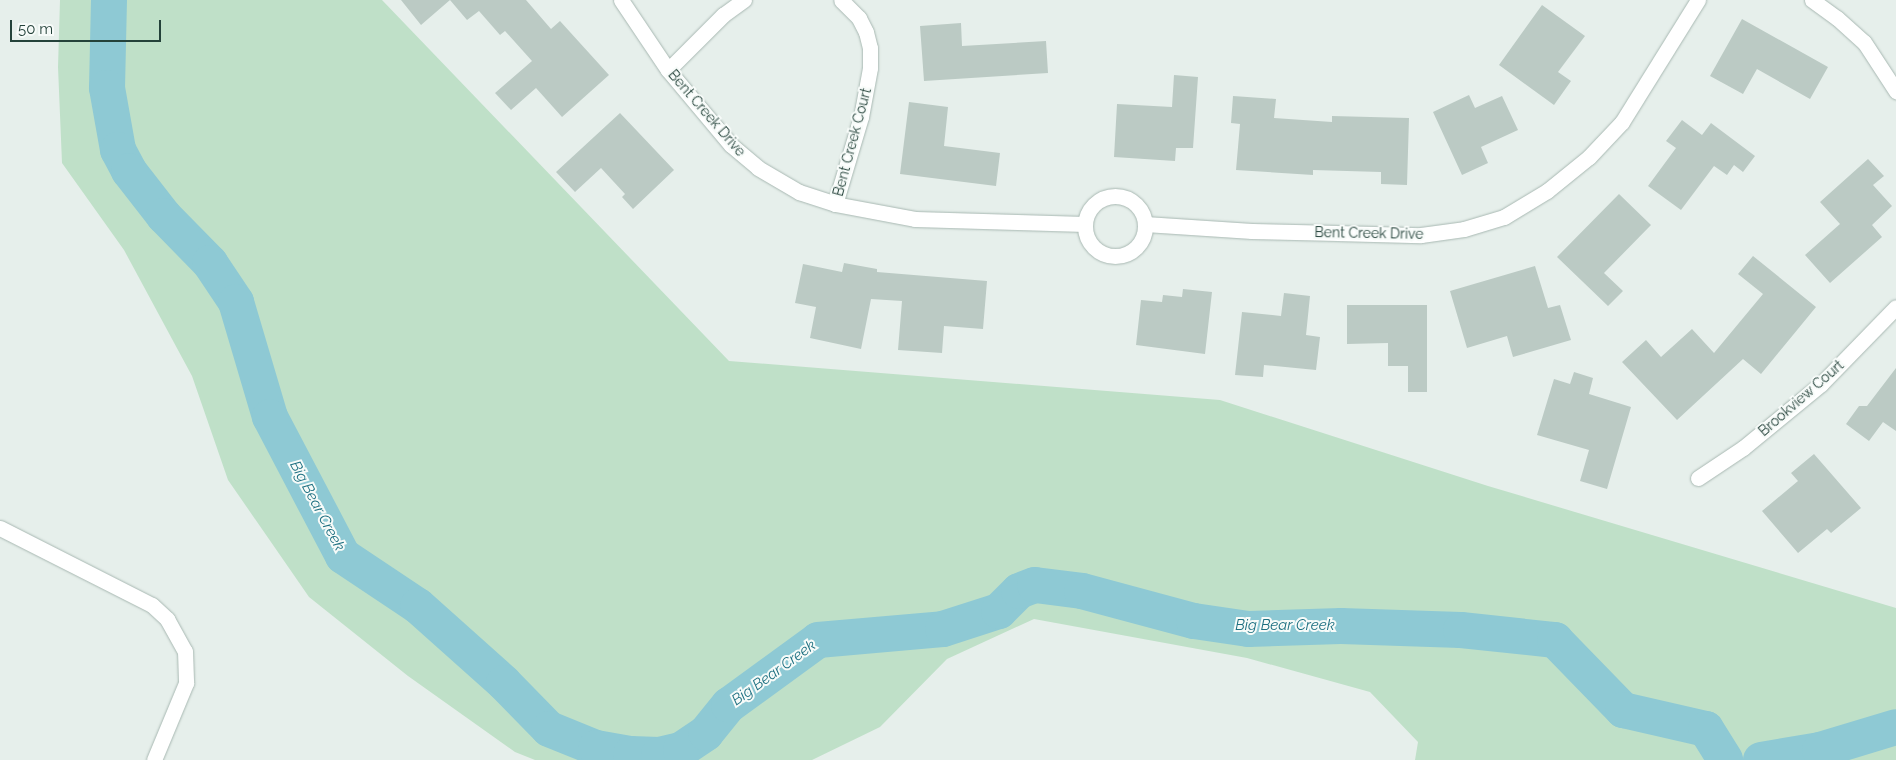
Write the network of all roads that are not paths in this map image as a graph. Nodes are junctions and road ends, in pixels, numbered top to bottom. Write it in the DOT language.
graph roads {
  1 [pos="621,0"];
  2 [pos="744,0"];
  3 [pos="841,0"];
  4 [pos="1698,0"];
  5 [pos="1812,0"];
  6 [pos="668,70"];
  7 [pos="1896,90"];
  8 [pos="835,204"];
  9 [pos="1085,224"];
  10 [pos="1145,224"];
  11 [pos="1896,307"];
  12 [pos="1698,478"];
  13 [pos="0,528"];
  14 [pos="154,760"];
  1 -- 6 [label="street, Bent Creek Drive"];
  2 -- 6 [label="street"];
  3 -- 8 [label="street, Bent Creek Court"];
  4 -- 10 [label="street, Bent Creek Drive"];
  5 -- 7 [label="street"];
  6 -- 8 [label="street, Bent Creek Drive"];
  8 -- 9 [label="street, Bent Creek Drive"];
  9 -- 10 [label="street"];
  9 -- 10 [label="street"];
  11 -- 12 [label="street, Brookview Court"];
  13 -- 14 [label="street"];
}
